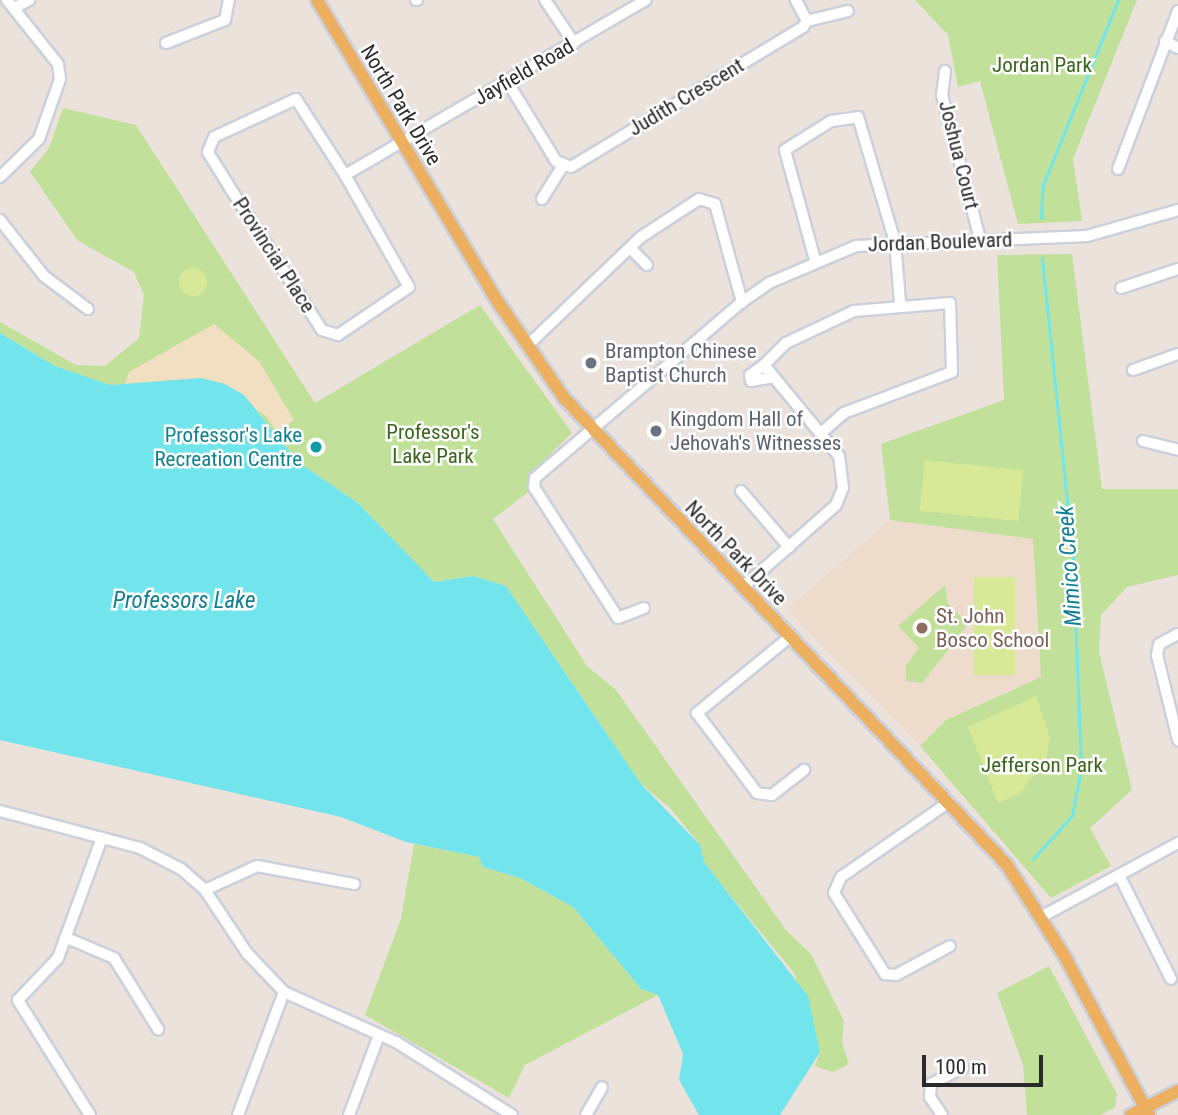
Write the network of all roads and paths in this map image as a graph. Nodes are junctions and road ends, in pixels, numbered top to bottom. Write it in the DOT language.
graph roads {
  1 [pos="29,0"];
  2 [pos="229,0"];
  3 [pos="317,0"];
  4 [pos="545,0"];
  5 [pos="646,0"];
  6 [pos="796,0"];
  7 [pos="11,4"];
  8 [pos="848,11"];
  9 [pos="1178,11"];
  10 [pos="807,21"];
  11 [pos="1165,41"];
  12 [pos="166,43"];
  13 [pos="574,43"];
  14 [pos="1178,48"];
  15 [pos="945,71"];
  16 [pos="507,80"];
  17 [pos="400,143"];
  18 [pos="562,167"];
  19 [pos="1118,169"];
  20 [pos="345,175"];
  21 [pos="0,177"];
  22 [pos="542,199"];
  23 [pos="1178,210"];
  24 [pos="0,220"];
  25 [pos="980,239"];
  26 [pos="895,242"];
  27 [pos="630,248"];
  28 [pos="815,260"];
  29 [pos="647,264"];
  30 [pos="1178,269"];
  31 [pos="1121,288"];
  32 [pos="743,302"];
  33 [pos="900,302"];
  34 [pos="88,309"];
  35 [pos="528,345"];
  36 [pos="1178,354"];
  37 [pos="764,365"];
  38 [pos="1133,370"];
  39 [pos="774,377"];
  40 [pos="591,429"];
  41 [pos="821,433"];
  42 [pos="1143,441"];
  43 [pos="1178,450"];
  44 [pos="741,491"];
  45 [pos="789,547"];
  46 [pos="743,587"];
  47 [pos="644,608"];
  48 [pos="1178,634"];
  49 [pos="791,636"];
  50 [pos="1178,740"];
  51 [pos="804,770"];
  52 [pos="949,802"];
  53 [pos="1,813"];
  54 [pos="102,838"];
  55 [pos="1178,843"];
  56 [pos="1119,875"];
  57 [pos="354,884"];
  58 [pos="205,890"];
  59 [pos="1041,917"];
  60 [pos="67,938"];
  61 [pos="950,946"];
  62 [pos="1171,979"];
  63 [pos="284,992"];
  64 [pos="158,1029"];
  65 [pos="379,1035"];
  66 [pos="963,1068"];
  67 [pos="602,1087"];
  68 [pos="1178,1091"];
  69 [pos="1147,1111"];
  70 [pos="90,1115"];
  71 [pos="238,1115"];
  72 [pos="349,1115"];
  73 [pos="512,1115"];
  74 [pos="586,1115"];
  75 [pos="942,1115"];
  76 [pos="1131,1115"];
  1 -- 7 [label="street"];
  2 -- 12 [label="street"];
  3 -- 17 [label="main road, North Park Drive"];
  4 -- 13 [label="street"];
  5 -- 13 [label="street, Jayfield Road"];
  6 -- 10 [label="street"];
  7 -- 21 [label="street"];
  8 -- 10 [label="street, Judith Crescent"];
  9 -- 11 [label="street"];
  10 -- 18 [label="street, Judith Crescent"];
  11 -- 14 [label="street"];
  11 -- 19 [label="street"];
  13 -- 16 [label="street, Jayfield Road"];
  15 -- 25 [label="street, Joshua Court"];
  16 -- 17 [label="street, Jayfield Road"];
  16 -- 18 [label="street"];
  17 -- 20 [label="street"];
  17 -- 35 [label="main road, North Park Drive"];
  18 -- 22 [label="street, Judith Crescent"];
  20 -- 20 [label="street, Provincial Place"];
  23 -- 25 [label="street, Jordan Boulevard"];
  24 -- 34 [label="street"];
  25 -- 26 [label="street, Jordan Boulevard"];
  26 -- 28 [label="street, Jordan Boulevard"];
  26 -- 28 [label="street"];
  26 -- 33 [label="street"];
  27 -- 29 [label="street"];
  27 -- 32 [label="street"];
  27 -- 35 [label="street"];
  28 -- 32 [label="street, Jordan Boulevard"];
  30 -- 31 [label="street"];
  32 -- 40 [label="street, Jordan Boulevard"];
  33 -- 37 [label="street"];
  33 -- 41 [label="street"];
  35 -- 40 [label="main road, North Park Drive"];
  36 -- 38 [label="street"];
  37 -- 39 [label="street"];
  37 -- 39 [label="street"];
  39 -- 41 [label="street"];
  40 -- 46 [label="main road, North Park Drive"];
  40 -- 47 [label="street, Jordan Boulevard"];
  41 -- 45 [label="street"];
  42 -- 43 [label="street"];
  44 -- 45 [label="street"];
  45 -- 46 [label="street"];
  46 -- 49 [label="main road, North Park Drive"];
  48 -- 50 [label="street"];
  49 -- 51 [label="street"];
  49 -- 52 [label="main road, North Park Drive"];
  52 -- 59 [label="main road, North Park Drive"];
  52 -- 61 [label="street"];
  53 -- 54 [label="street"];
  54 -- 58 [label="street"];
  54 -- 60 [label="street"];
  55 -- 56 [label="street"];
  56 -- 59 [label="street"];
  56 -- 62 [label="street"];
  57 -- 58 [label="street"];
  58 -- 63 [label="street"];
  59 -- 69 [label="main road, North Park Drive"];
  60 -- 64 [label="street"];
  60 -- 70 [label="street"];
  63 -- 65 [label="street"];
  63 -- 71 [label="street"];
  65 -- 72 [label="street"];
  65 -- 73 [label="street"];
  66 -- 75 [label="street"];
  67 -- 74 [label="street"];
  68 -- 69 [label="main road"];
  69 -- 76 [label="main road"];
}
